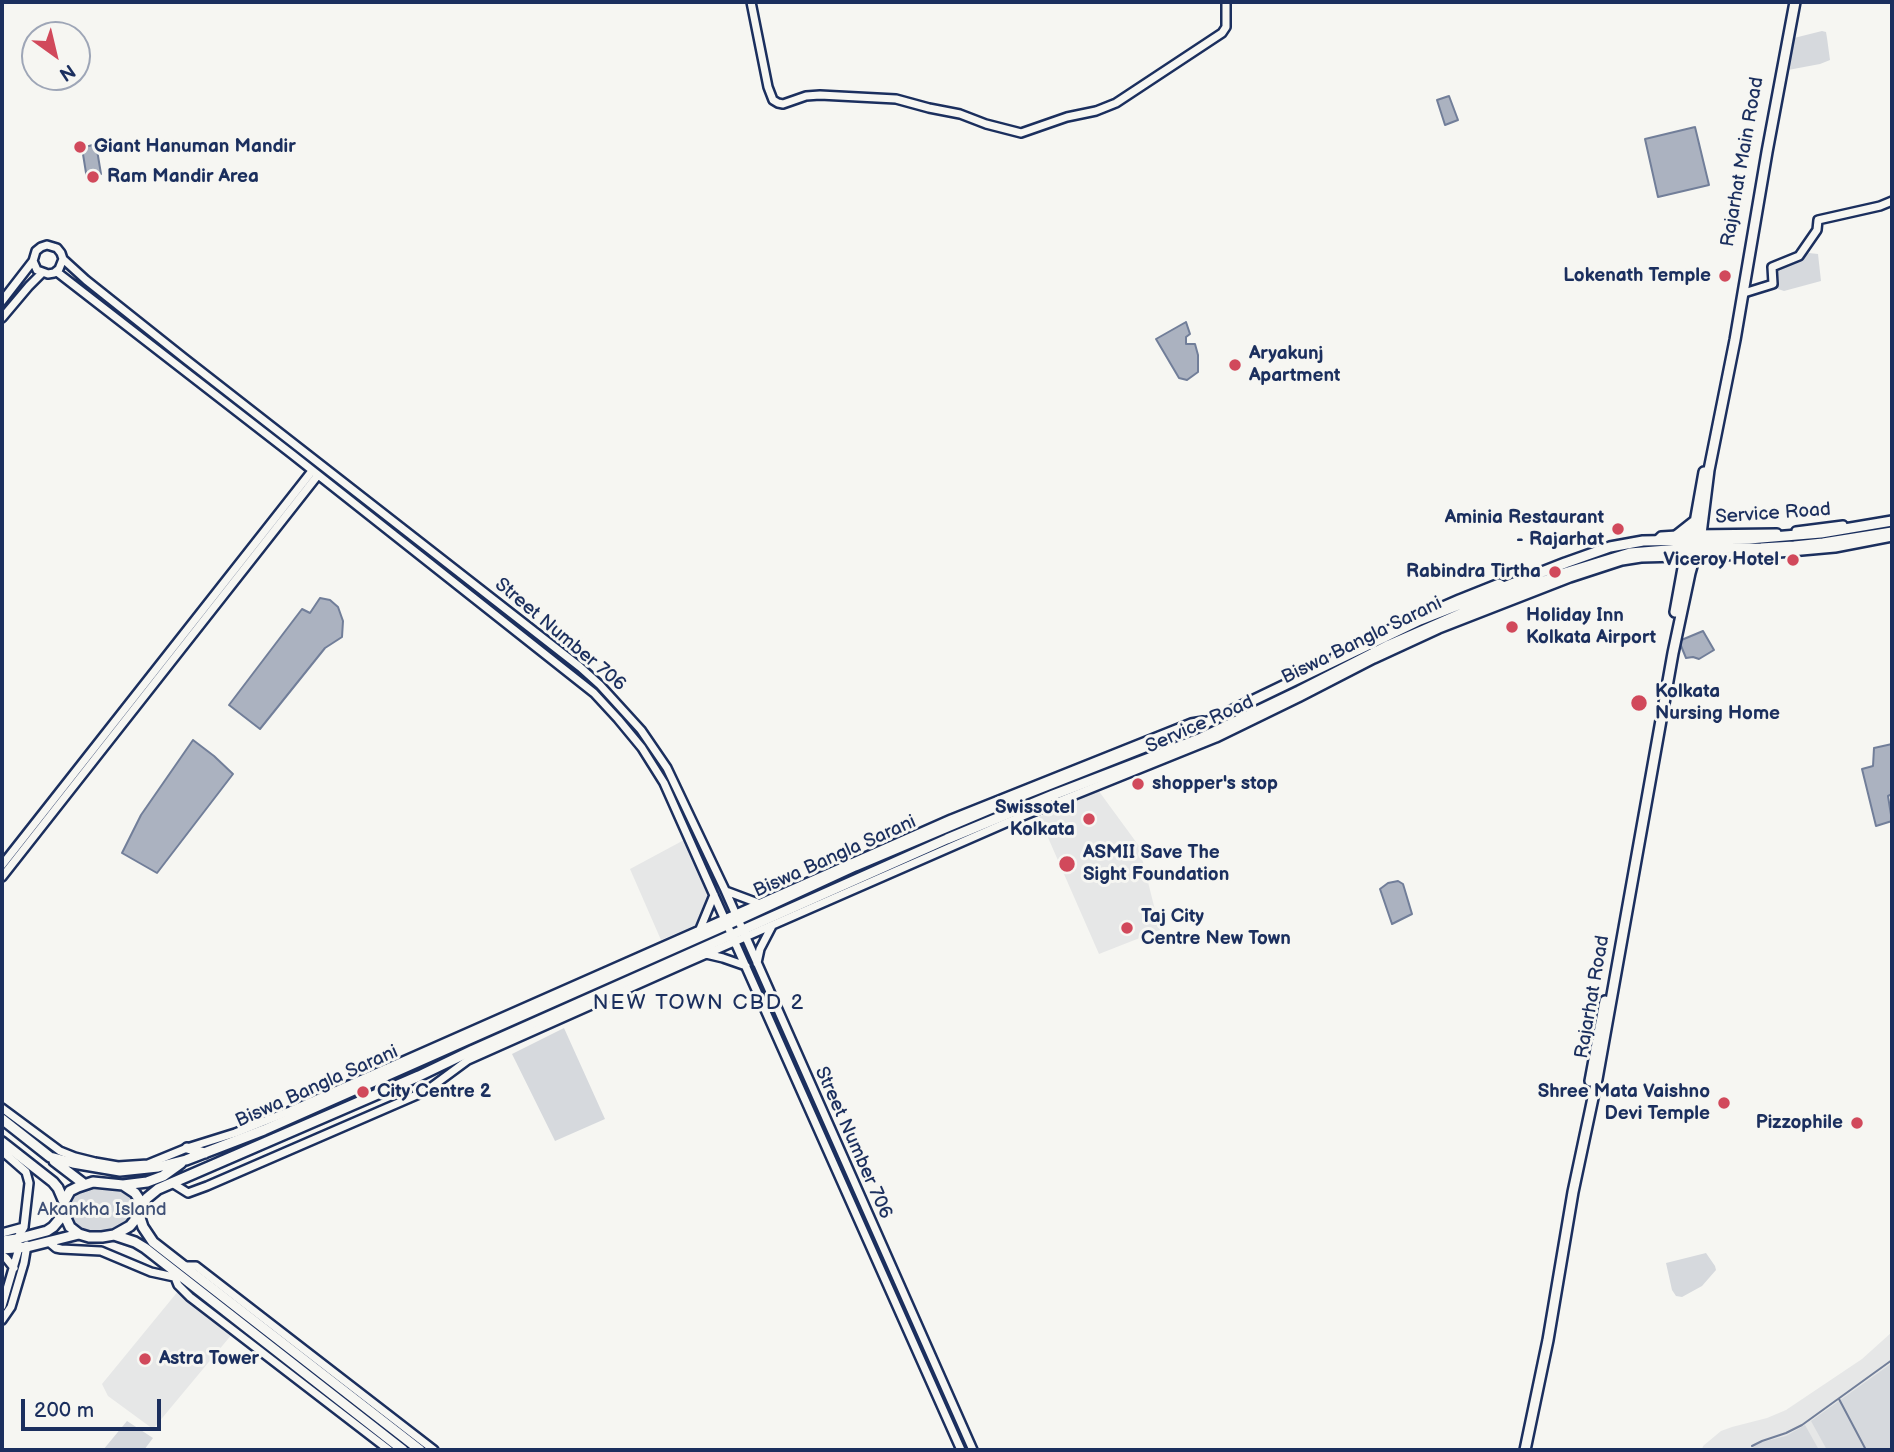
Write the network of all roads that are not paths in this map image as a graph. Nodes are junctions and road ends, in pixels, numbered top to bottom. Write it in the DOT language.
graph roads {
  1 [pos="751,2"];
  2 [pos="1226,2"];
  3 [pos="1793,2"];
  4 [pos="1892,201"];
  5 [pos="63,260"];
  6 [pos="33,261"];
  7 [pos="57,272"];
  8 [pos="42,273"];
  9 [pos="1744,293"];
  10 [pos="2,301"];
  11 [pos="2,318"];
  12 [pos="315,473"];
  13 [pos="1892,519"];
  14 [pos="1696,520"];
  15 [pos="1677,535"];
  16 [pos="1892,535"];
  17 [pos="1657,541"];
  18 [pos="1694,545"];
  19 [pos="1297,680"];
  20 [pos="1300,694"];
  21 [pos="1208,722"];
  22 [pos="4,866"];
  23 [pos="2,877"];
  24 [pos="725,890"];
  25 [pos="715,895"];
  26 [pos="758,904"];
  27 [pos="737,916"];
  28 [pos="726,921"];
  29 [pos="772,925"];
  30 [pos="699,929"];
  31 [pos="744,934"];
  32 [pos="733,939"];
  33 [pos="705,954"];
  34 [pos="757,964"];
  35 [pos="746,966"];
  36 [pos="429,1053"];
  37 [pos="2,1108"];
  38 [pos="295,1112"];
  39 [pos="2,1119"];
  40 [pos="2,1142"];
  41 [pos="187,1148"];
  42 [pos="2,1151"];
  43 [pos="205,1154"];
  44 [pos="50,1157"];
  45 [pos="186,1160"];
  46 [pos="172,1183"];
  47 [pos="84,1184"];
  48 [pos="123,1185"];
  49 [pos="64,1202"];
  50 [pos="140,1211"];
  51 [pos="64,1214"];
  52 [pos="23,1227"];
  53 [pos="2,1233"];
  54 [pos="79,1234"];
  55 [pos="114,1235"];
  56 [pos="2,1241"];
  57 [pos="50,1242"];
  58 [pos="22,1243"];
  59 [pos="2,1249"];
  60 [pos="2,1255"];
  61 [pos="182,1266"];
  62 [pos="14,1268"];
  63 [pos="173,1274"];
  64 [pos="2,1306"];
  65 [pos="2,1320"];
  66 [pos="389,1450"];
  67 [pos="404,1450"];
  68 [pos="420,1450"];
  69 [pos="435,1450"];
  70 [pos="961,1450"];
  71 [pos="973,1450"];
  72 [pos="1523,1450"];
  1 -- 2 [label="street"];
  3 -- 9 [label="main road, Rajarhat Main Road"];
  3 -- 14 [label="main road, Rajarhat Main Road"];
  4 -- 9 [label="street"];
  5 -- 6 [label="street"];
  5 -- 7 [label="street"];
  5 -- 24 [label="street, Street Number 706"];
  6 -- 8 [label="street"];
  6 -- 10 [label="street"];
  7 -- 8 [label="street"];
  7 -- 12 [label="street, Street Number 706"];
  8 -- 11 [label="street"];
  9 -- 18 [label="main road, Rajarhat Main Road"];
  12 -- 22 [label="street"];
  12 -- 25 [label="street, Street Number 706"];
  13 -- 18 [label="main road, Biswa Bangla Sarani"];
  14 -- 15 [label="main road"];
  14 -- 18 [label="main road, Rajarhat Main Road"];
  15 -- 17 [label="street, Service Road"];
  15 -- 18 [label="street, Service Road"];
  16 -- 18 [label="main road, Biswa Bangla Sarani"];
  17 -- 18 [label="main road, Biswa Bangla Sarani"];
  17 -- 19 [label="main road, Biswa Bangla Sarani"];
  18 -- 20 [label="main road, Biswa Bangla Sarani"];
  18 -- 72 [label="main road, Rajarhat Road"];
  19 -- 20 [label="street"];
  19 -- 21 [label="main road, Biswa Bangla Sarani"];
  20 -- 29 [label="street, Service Road"];
  20 -- 31 [label="main road, Biswa Bangla Sarani"];
  21 -- 26 [label="street"];
  21 -- 27 [label="main road, Biswa Bangla Sarani"];
  22 -- 23 [label="street"];
  24 -- 26 [label="street"];
  24 -- 27 [label="street, Street Number 706"];
  25 -- 28 [label="street, Street Number 706"];
  25 -- 30 [label="street"];
  26 -- 27 [label="street"];
  27 -- 28 [label="main road, Biswa Bangla Sarani"];
  27 -- 31 [label="street, Street Number 706"];
  28 -- 30 [label="street"];
  28 -- 32 [label="street, Street Number 706"];
  28 -- 36 [label="main road, Biswa Bangla Sarani"];
  29 -- 31 [label="street, Service Road"];
  29 -- 34 [label="street"];
  30 -- 36 [label="street"];
  31 -- 32 [label="main road, Biswa Bangla Sarani"];
  31 -- 34 [label="street, Street Number 706"];
  32 -- 33 [label="street"];
  32 -- 35 [label="street, Street Number 706"];
  32 -- 46 [label="main road, Biswa Bangla Sarani"];
  33 -- 35 [label="street"];
  33 -- 46 [label="street"];
  34 -- 71 [label="street, Street Number 706"];
  35 -- 70 [label="street, Street Number 706"];
  36 -- 38 [label="main road, Biswa Bangla Sarani"];
  37 -- 41 [label="street"];
  38 -- 41 [label="street"];
  38 -- 43 [label="main road, Biswa Bangla Sarani"];
  39 -- 44 [label="main road, Biswa Bangla Sarani"];
  40 -- 49 [label="main road"];
  41 -- 43 [label="main road"];
  42 -- 52 [label="street"];
  43 -- 45 [label="main road, Biswa Bangla Sarani"];
  44 -- 45 [label="main road, Biswa Bangla Sarani"];
  44 -- 47 [label="main road"];
  45 -- 48 [label="main road"];
  46 -- 50 [label="main road, Biswa Bangla Sarani"];
  47 -- 48 [label="main road"];
  47 -- 49 [label="main road"];
  48 -- 50 [label="main road"];
  49 -- 51 [label="main road"];
  50 -- 55 [label="main road"];
  50 -- 61 [label="main road"];
  51 -- 54 [label="main road"];
  51 -- 58 [label="main road"];
  52 -- 53 [label="street"];
  52 -- 58 [label="street"];
  54 -- 55 [label="main road"];
  54 -- 57 [label="main road"];
  55 -- 63 [label="main road"];
  56 -- 58 [label="main road"];
  57 -- 58 [label="main road"];
  57 -- 63 [label="street"];
  58 -- 59 [label="main road"];
  58 -- 62 [label="street"];
  58 -- 65 [label="street"];
  60 -- 62 [label="street"];
  61 -- 68 [label="main road"];
  61 -- 69 [label="street"];
  62 -- 64 [label="street"];
  63 -- 66 [label="street"];
  63 -- 67 [label="main road"];
}
